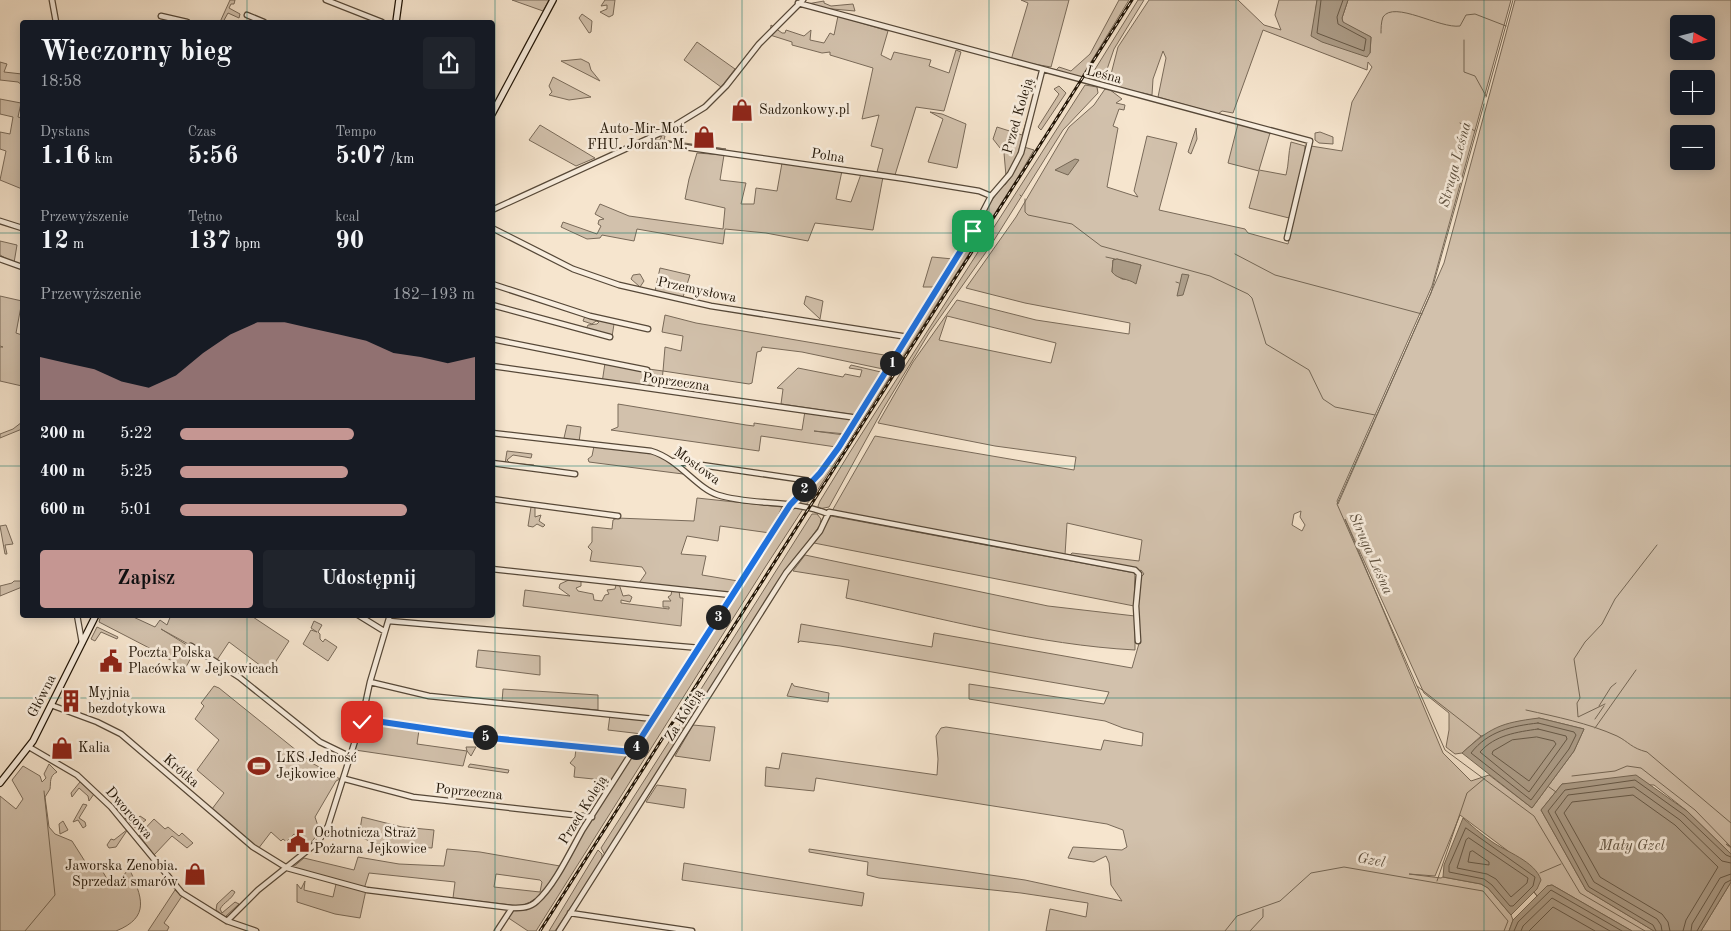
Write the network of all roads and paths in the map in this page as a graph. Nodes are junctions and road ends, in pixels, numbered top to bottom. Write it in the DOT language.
graph roads {
  1 [pos="52,0"];
  2 [pos="326,0"];
  3 [pos="399,0"];
  4 [pos="552,0"];
  5 [pos="803,0"];
  6 [pos="798,3"];
  7 [pos="248,15"];
  8 [pos="161,16"];
  9 [pos="56,20"];
  10 [pos="178,20"];
  11 [pos="259,20"];
  12 [pos="377,20"];
  13 [pos="396,20"];
  14 [pos="1042,71"];
  15 [pos="495,108"];
  16 [pos="657,134"];
  17 [pos="642,141"];
  18 [pos="659,143"];
  19 [pos="992,196"];
  20 [pos="495,209"];
  21 [pos="0,221"];
  22 [pos="20,227"];
  23 [pos="495,230"];
  24 [pos="1287,238"];
  25 [pos="0,259"];
  26 [pos="20,266"];
  27 [pos="495,285"];
  28 [pos="495,306"];
  29 [pos="648,329"];
  30 [pos="610,337"];
  31 [pos="908,337"];
  32 [pos="495,340"];
  33 [pos="495,366"];
  34 [pos="647,370"];
  35 [pos="858,418"];
  36 [pos="495,433"];
  37 [pos="672,461"];
  38 [pos="495,463"];
  39 [pos="575,474"];
  40 [pos="812,481"];
  41 [pos="495,499"];
  42 [pos="790,505"];
  43 [pos="828,513"];
  44 [pos="618,516"];
  45 [pos="495,569"];
  46 [pos="731,596"];
  47 [pos="78,618"];
  48 [pos="94,618"];
  49 [pos="363,618"];
  50 [pos="389,618"];
  51 [pos="384,631"];
  52 [pos="1138,641"];
  53 [pos="82,643"];
  54 [pos="191,646"];
  55 [pos="700,648"];
  56 [pos="370,682"];
  57 [pos="51,705"];
  58 [pos="362,719"];
  59 [pos="654,719"];
  60 [pos="29,747"];
  61 [pos="632,752"];
  62 [pos="351,757"];
  63 [pos="345,779"];
  64 [pos="0,783"];
  65 [pos="592,817"];
  66 [pos="288,868"];
  67 [pos="512,908"];
  68 [pos="570,913"];
  69 [pos="227,921"];
  70 [pos="256,931"];
  71 [pos="497,931"];
  72 [pos="558,931"];
  73 [pos="692,931"];
  1 -- 9 [label="street"];
  2 -- 12 [label="street"];
  3 -- 13 [label="street"];
  4 -- 15 [label="street"];
  5 -- 6 [label="street"];
  6 -- 14 [label="street, Leśna"];
  6 -- 16 [label="street"];
  7 -- 11 [label="street"];
  8 -- 10 [label="street"];
  14 -- 19 [label="street, Przed Koleją"];
  14 -- 24 [label="street, Leśna"];
  16 -- 17 [label="street"];
  16 -- 18 [label="street"];
  17 -- 18 [label="street, Polna"];
  17 -- 20 [label="street"];
  18 -- 19 [label="street, Polna"];
  19 -- 31 [label="street, Przed Koleją"];
  21 -- 22 [label="street"];
  23 -- 31 [label="street, Przemysłowa"];
  25 -- 26 [label="street"];
  27 -- 29 [label="street"];
  28 -- 30 [label="street"];
  31 -- 35 [label="street, Przed Koleją"];
  32 -- 34 [label="street, Poprzeczna"];
  33 -- 35 [label="street, Poprzeczna"];
  35 -- 40 [label="street, Przed Koleją"];
  36 -- 37 [label="street, Mostowa"];
  37 -- 40 [label="street"];
  37 -- 42 [label="street, Mostowa"];
  38 -- 39 [label="street"];
  40 -- 42 [label="street, Przed Koleją"];
  41 -- 44 [label="street"];
  42 -- 43 [label="street, Mostowa"];
  42 -- 46 [label="street, Przed Koleją"];
  43 -- 52 [label="street, Mostowa"];
  43 -- 68 [label="street, Za Koleją"];
  45 -- 46 [label="street"];
  46 -- 55 [label="street, Przed Koleją"];
  47 -- 53 [label="street"];
  48 -- 53 [label="street, Główna"];
  49 -- 51 [label="street"];
  50 -- 51 [label="street"];
  50 -- 55 [label="street"];
  51 -- 56 [label="street"];
  53 -- 57 [label="street, Główna"];
  54 -- 62 [label="street"];
  55 -- 59 [label="street, Przed Koleją"];
  56 -- 58 [label="street"];
  56 -- 59 [label="street"];
  57 -- 60 [label="street, Główna"];
  57 -- 66 [label="street, Krótka"];
  58 -- 61 [label="street"];
  58 -- 62 [label="street"];
  59 -- 61 [label="street, Przed Koleją"];
  60 -- 64 [label="street, Główna"];
  60 -- 69 [label="street, Dworcowa"];
  61 -- 65 [label="street, Przed Koleją"];
  62 -- 63 [label="street"];
  63 -- 65 [label="street, Poprzeczna"];
  63 -- 66 [label="street"];
  65 -- 67 [label="street, Przed Koleją"];
  66 -- 67 [label="street"];
  66 -- 69 [label="street"];
  67 -- 71 [label="street"];
  68 -- 72 [label="street, Za Koleją"];
  68 -- 73 [label="street"];
  69 -- 70 [label="street, Dworcowa"];
}
